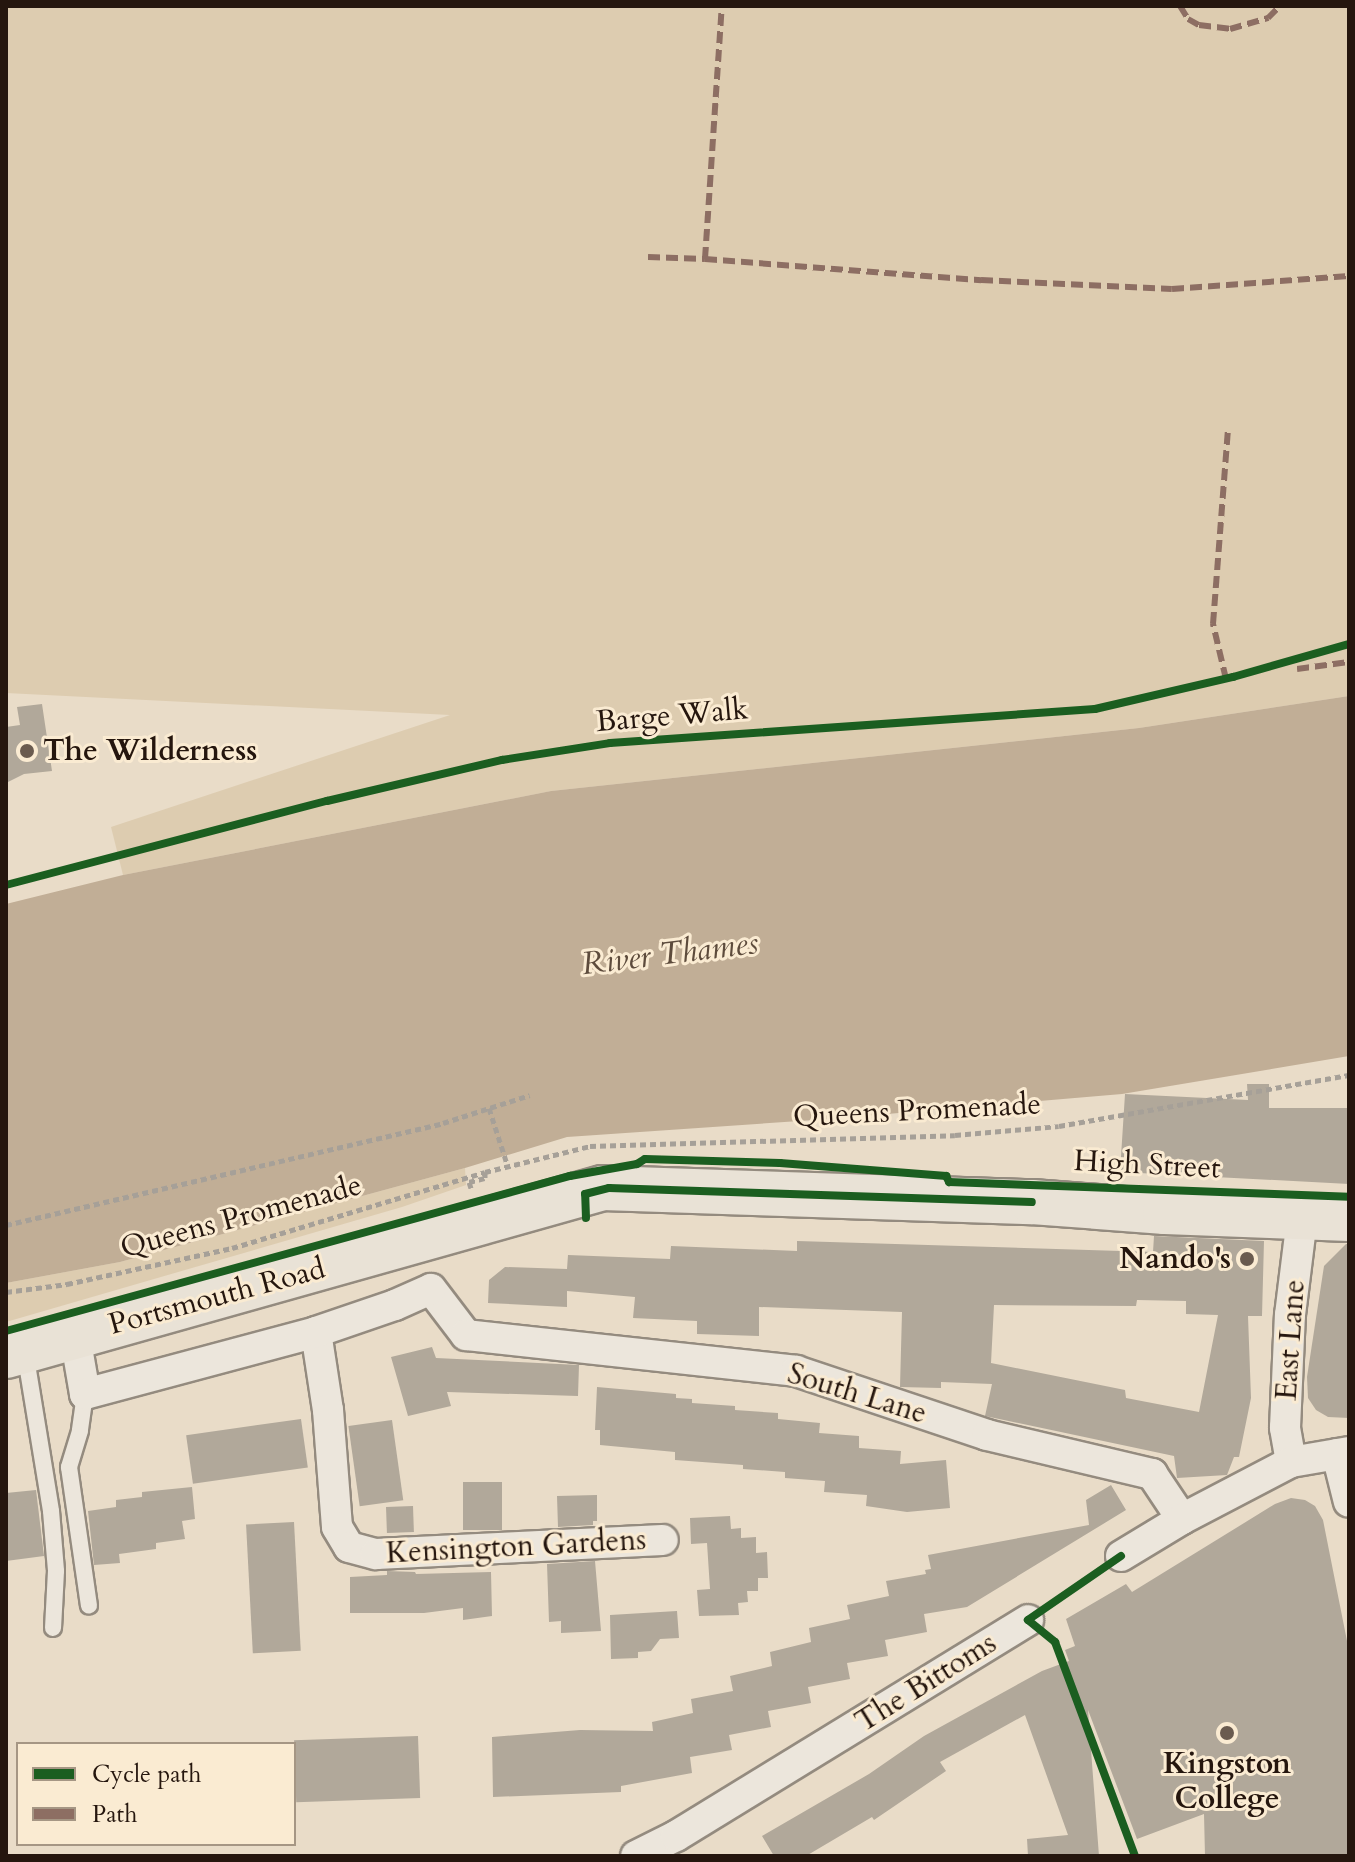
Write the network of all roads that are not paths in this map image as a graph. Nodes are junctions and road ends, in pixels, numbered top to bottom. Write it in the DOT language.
graph roads {
  1 [pos="1302,1219"];
  2 [pos="1349,1219"];
  3 [pos="428,1239"];
  4 [pos="431,1289"];
  5 [pos="316,1332"];
  6 [pos="75,1336"];
  7 [pos="15,1353"];
  8 [pos="85,1394"];
  9 [pos="1343,1453"];
  10 [pos="1291,1462"];
  11 [pos="1349,1502"];
  12 [pos="1182,1519"];
  13 [pos="663,1540"];
  14 [pos="1121,1556"];
  15 [pos="89,1606"];
  16 [pos="1028,1620"];
  17 [pos="53,1628"];
  18 [pos="636,1856"];
  1 -- 2 [label="main road, High Street"];
  1 -- 3 [label="main road, High Street"];
  1 -- 10 [label="street, East Lane"];
  3 -- 4 [label="street"];
  3 -- 6 [label="main road, Portsmouth Road"];
  4 -- 5 [label="street"];
  4 -- 12 [label="street, South Lane"];
  5 -- 8 [label="street"];
  5 -- 13 [label="street, Kensington Gardens"];
  6 -- 7 [label="main road, Portsmouth Road"];
  6 -- 8 [label="street"];
  7 -- 17 [label="lane"];
  8 -- 15 [label="lane"];
  9 -- 10 [label="street"];
  9 -- 11 [label="street"];
  10 -- 12 [label="street"];
  12 -- 14 [label="street"];
  16 -- 18 [label="street, The Bittoms"];
}
